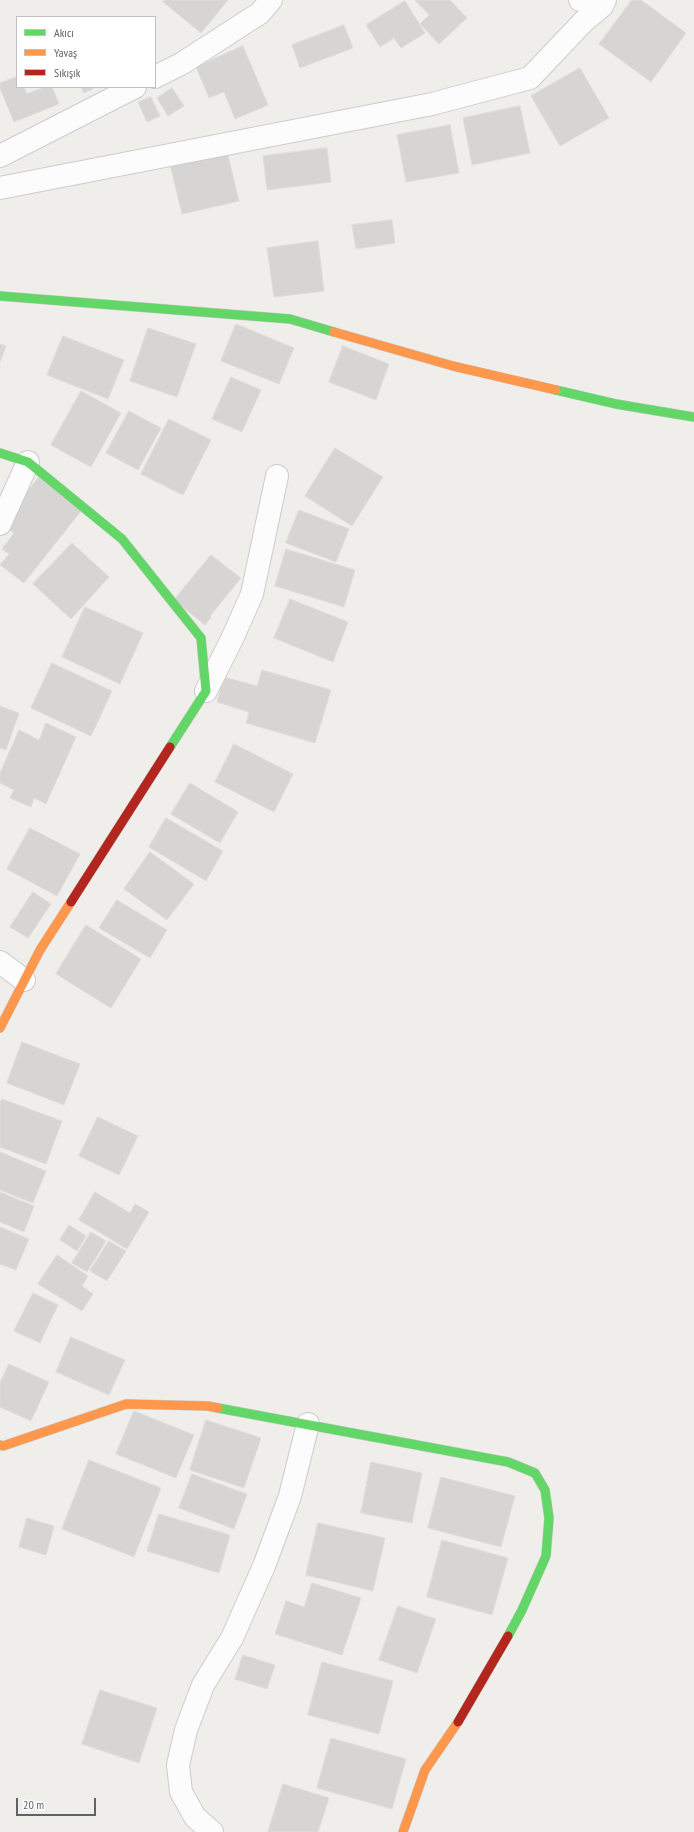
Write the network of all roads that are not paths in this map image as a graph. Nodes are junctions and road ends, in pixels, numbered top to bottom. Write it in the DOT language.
graph roads {
  1 [pos="271,0"];
  2 [pos="580,0"];
  3 [pos="603,3"];
  4 [pos="156,76"];
  5 [pos="133,88"];
  6 [pos="0,156"];
  7 [pos="0,188"];
  8 [pos="0,296"];
  9 [pos="694,417"];
  10 [pos="0,453"];
  11 [pos="28,462"];
  12 [pos="277,476"];
  13 [pos="0,524"];
  14 [pos="206,691"];
  15 [pos="0,962"];
  16 [pos="24,980"];
  17 [pos="0,1028"];
  18 [pos="308,1424"];
  19 [pos="0,1445"];
  20 [pos="212,1832"];
  21 [pos="403,1832"];
  1 -- 4 [label="street"];
  2 -- 3 [label="street"];
  3 -- 7 [label="street"];
  5 -- 6 [label="street"];
  8 -- 9 [label="street"];
  10 -- 11 [label="street"];
  11 -- 13 [label="street"];
  11 -- 14 [label="street"];
  12 -- 14 [label="street"];
  14 -- 16 [label="street"];
  15 -- 16 [label="street"];
  16 -- 17 [label="street"];
  18 -- 19 [label="street"];
  18 -- 20 [label="street"];
  18 -- 21 [label="street"];
}
